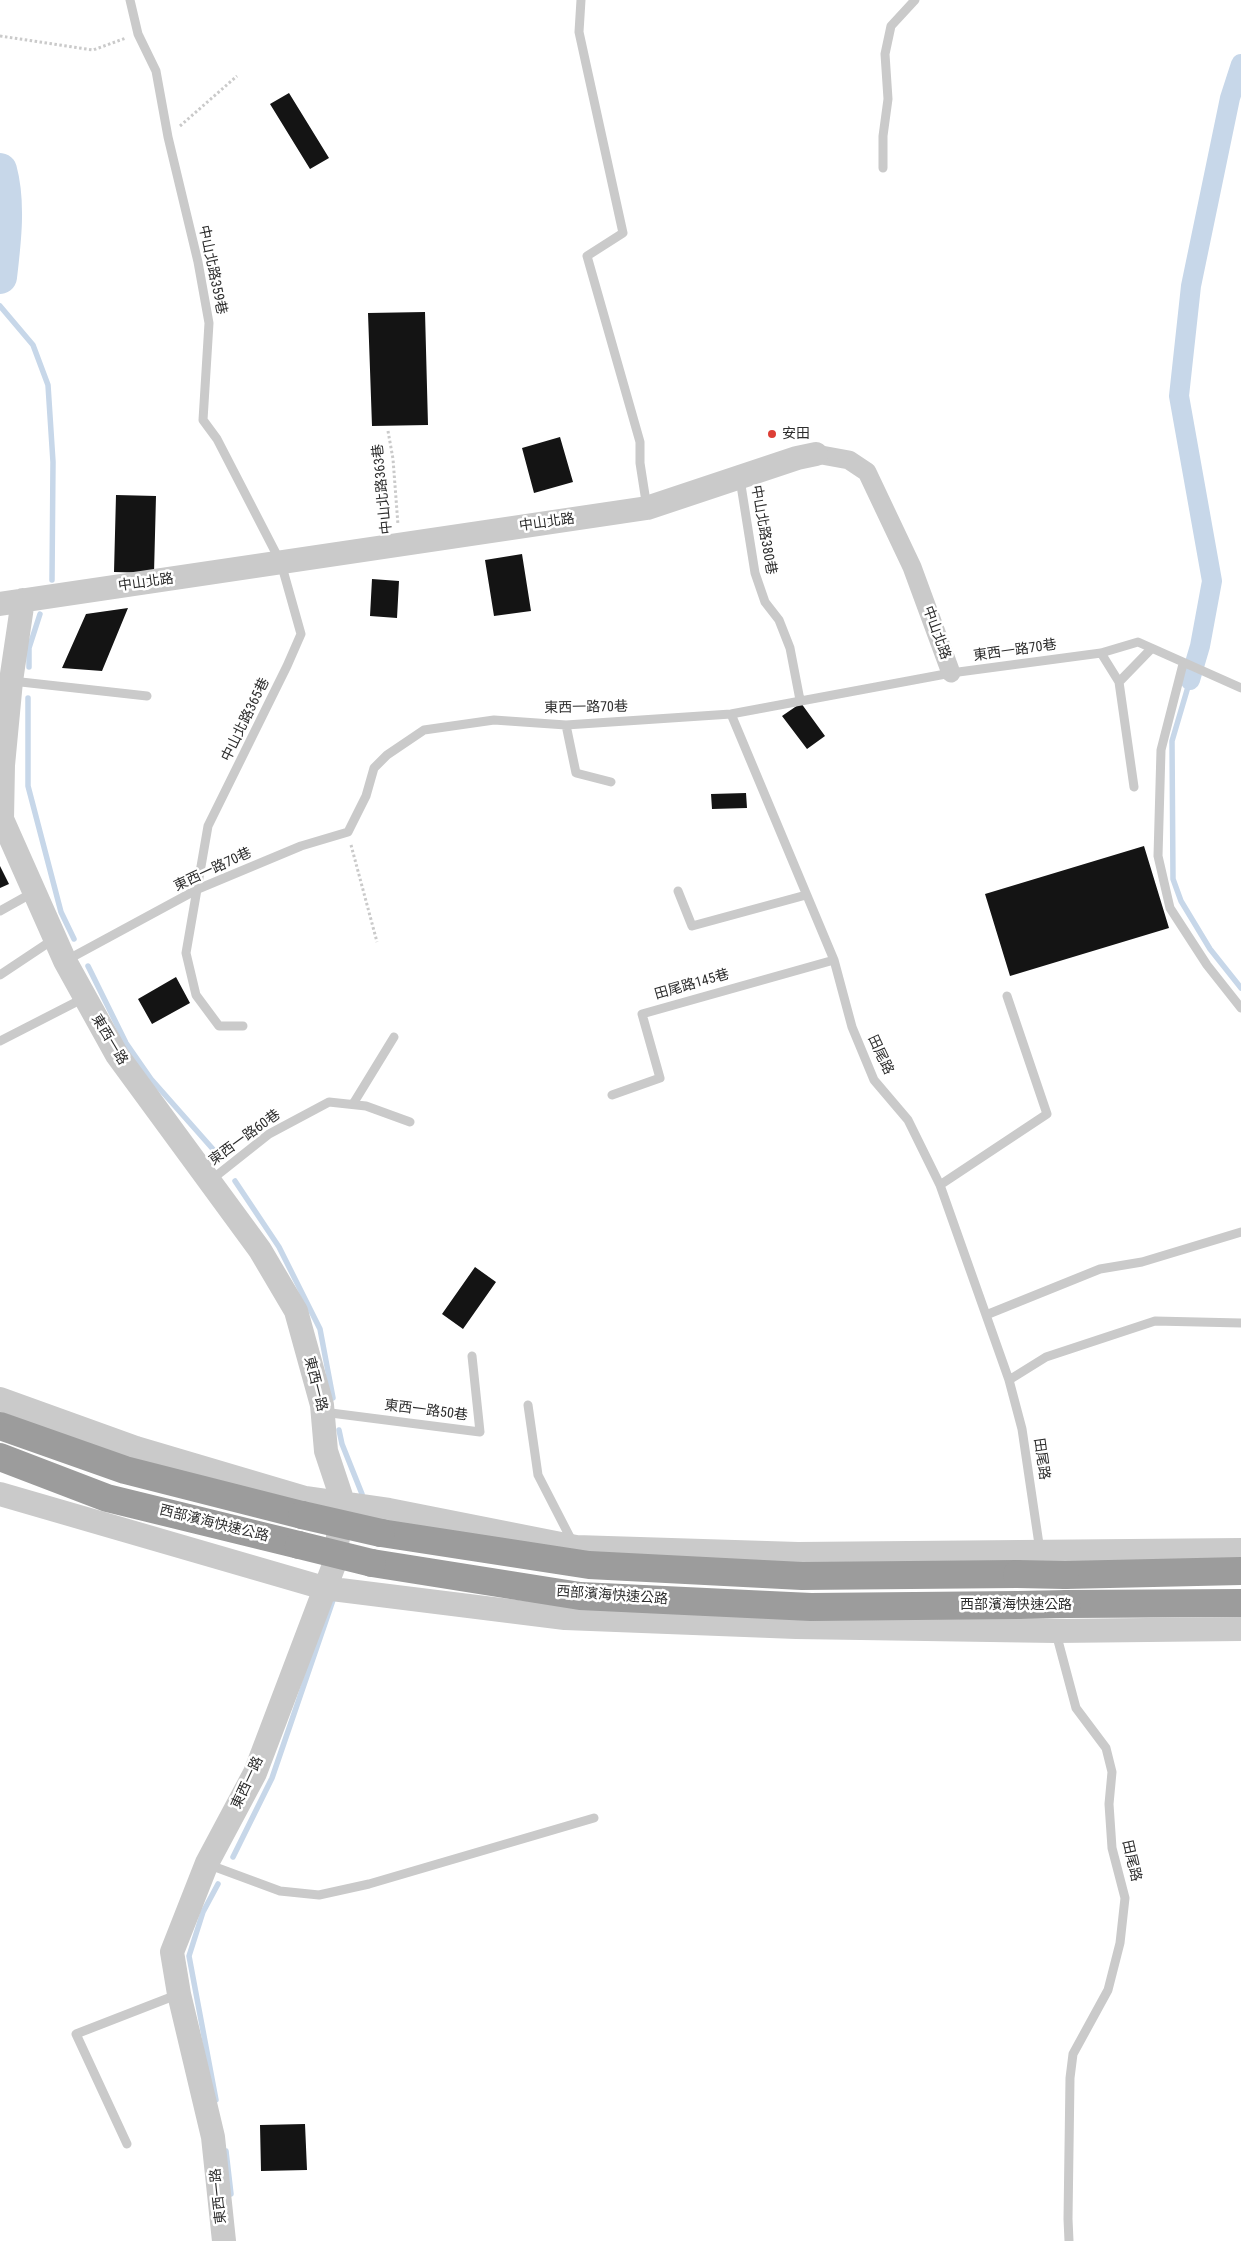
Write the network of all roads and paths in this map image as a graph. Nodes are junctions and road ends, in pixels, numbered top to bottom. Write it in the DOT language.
graph roads {
  1 [pos="130,0"];
  2 [pos="581,0"];
  3 [pos="915,0"];
  4 [pos="138,34"];
  5 [pos="0,36"];
  6 [pos="237,76"];
  7 [pos="168,137"];
  8 [pos="883,168"];
  9 [pos="388,431"];
  10 [pos="816,454"];
  11 [pos="739,476"];
  12 [pos="647,508"];
  13 [pos="400,546"];
  14 [pos="281,563"];
  15 [pos="11,602"];
  16 [pos="1151,649"];
  17 [pos="1101,653"];
  18 [pos="1183,664"];
  19 [pos="951,673"];
  20 [pos="11,681"];
  21 [pos="1119,682"];
  22 [pos="1241,688"];
  23 [pos="148,696"];
  24 [pos="800,700"];
  25 [pos="731,714"];
  26 [pos="566,725"];
  27 [pos="2,766"];
  28 [pos="610,782"];
  29 [pos="1134,787"];
  30 [pos="1,820"];
  31 [pos="348,832"];
  32 [pos="198,889"];
  33 [pos="678,891"];
  34 [pos="34,892"];
  35 [pos="806,895"];
  36 [pos="0,912"];
  37 [pos="56,938"];
  38 [pos="377,942"];
  39 [pos="834,960"];
  40 [pos="65,961"];
  41 [pos="0,975"];
  42 [pos="1007,996"];
  43 [pos="84,998"];
  44 [pos="1241,1008"];
  45 [pos="243,1026"];
  46 [pos="394,1037"];
  47 [pos="0,1041"];
  48 [pos="612,1095"];
  49 [pos="353,1104"];
  50 [pos="410,1122"];
  51 [pos="210,1180"];
  52 [pos="940,1185"];
  53 [pos="1241,1232"];
  54 [pos="986,1315"];
  55 [pos="1241,1323"];
  56 [pos="472,1356"];
  57 [pos="1009,1380"];
  58 [pos="0,1399"];
  59 [pos="528,1405"];
  60 [pos="322,1412"];
  61 [pos="0,1426"];
  62 [pos="0,1457"];
  63 [pos="0,1494"];
  64 [pos="342,1502"];
  65 [pos="576,1547"];
  66 [pos="1241,1550"];
  67 [pos="1241,1571"];
  68 [pos="324,1588"];
  69 [pos="1051,1591"];
  70 [pos="1241,1602"];
  71 [pos="1241,1629"];
  72 [pos="594,1818"];
  73 [pos="207,1864"];
  74 [pos="179,1994"];
  75 [pos="127,2144"];
  76 [pos="224,2241"];
  77 [pos="1069,2241"];
  1 -- 4 [label="lane, 中山北路359巷"];
  2 -- 12 [label="lane"];
  3 -- 8 [label="lane"];
  4 -- 5 [label="path"];
  4 -- 7 [label="lane, 中山北路359巷"];
  6 -- 7 [label="path"];
  7 -- 14 [label="lane, 中山北路359巷"];
  9 -- 13 [label="path, 中山北路363巷"];
  10 -- 11 [label="street, 中山北路"];
  10 -- 19 [label="street, 中山北路"];
  11 -- 12 [label="street, 中山北路"];
  11 -- 24 [label="lane, 中山北路380巷"];
  12 -- 13 [label="street, 中山北路"];
  13 -- 14 [label="street, 中山北路"];
  14 -- 15 [label="street, 中山北路"];
  14 -- 32 [label="lane, 中山北路365巷"];
  15 -- 20 [label="street, 東西一路"];
  16 -- 17 [label="lane, 東西一路70巷"];
  16 -- 18 [label="lane, 東西一路70巷"];
  16 -- 21 [label="lane"];
  17 -- 19 [label="lane, 東西一路70巷"];
  17 -- 21 [label="lane"];
  18 -- 22 [label="lane, 東西一路70巷"];
  18 -- 44 [label="lane"];
  19 -- 24 [label="lane, 東西一路70巷"];
  20 -- 23 [label="lane"];
  20 -- 27 [label="street, 東西一路"];
  21 -- 29 [label="lane"];
  24 -- 25 [label="lane, 東西一路70巷"];
  25 -- 26 [label="lane, 東西一路70巷"];
  25 -- 35 [label="lane, 田尾路"];
  26 -- 28 [label="lane"];
  26 -- 31 [label="lane, 東西一路70巷"];
  27 -- 30 [label="street, 東西一路"];
  30 -- 34 [label="street, 東西一路"];
  31 -- 32 [label="lane, 東西一路70巷"];
  31 -- 38 [label="path"];
  32 -- 40 [label="lane, 東西一路70巷"];
  32 -- 45 [label="lane, 中山北路365巷"];
  33 -- 35 [label="lane"];
  34 -- 36 [label="lane"];
  34 -- 37 [label="street, 東西一路"];
  35 -- 39 [label="lane, 田尾路"];
  37 -- 40 [label="street, 東西一路"];
  37 -- 41 [label="lane"];
  39 -- 48 [label="lane, 田尾路145巷"];
  39 -- 52 [label="lane, 田尾路"];
  40 -- 43 [label="street, 東西一路"];
  42 -- 52 [label="lane"];
  43 -- 47 [label="lane"];
  43 -- 51 [label="street, 東西一路"];
  46 -- 49 [label="lane"];
  49 -- 50 [label="lane, 東西一路60巷"];
  49 -- 51 [label="lane, 東西一路60巷"];
  51 -- 60 [label="street, 東西一路"];
  52 -- 54 [label="lane, 田尾路"];
  53 -- 54 [label="lane"];
  54 -- 57 [label="lane, 田尾路"];
  55 -- 57 [label="lane"];
  56 -- 60 [label="lane, 東西一路50巷"];
  57 -- 69 [label="lane, 田尾路"];
  58 -- 64 [label="street"];
  59 -- 65 [label="lane"];
  60 -- 64 [label="street, 東西一路"];
  61 -- 69 [label="highway, 西部濱海快速公路, bridge"];
  62 -- 69 [label="highway, 西部濱海快速公路, bridge"];
  63 -- 68 [label="street"];
  64 -- 65 [label="street"];
  64 -- 68 [label="street, 東西一路"];
  65 -- 69 [label="street"];
  66 -- 69 [label="street"];
  67 -- 69 [label="highway, 西部濱海快速公路"];
  68 -- 69 [label="street"];
  68 -- 73 [label="street, 東西一路"];
  69 -- 70 [label="highway, 西部濱海快速公路"];
  69 -- 71 [label="street"];
  69 -- 77 [label="lane, 田尾路"];
  72 -- 73 [label="lane"];
  73 -- 74 [label="street, 東西一路"];
  74 -- 75 [label="lane"];
  74 -- 76 [label="street, 東西一路"];
}
